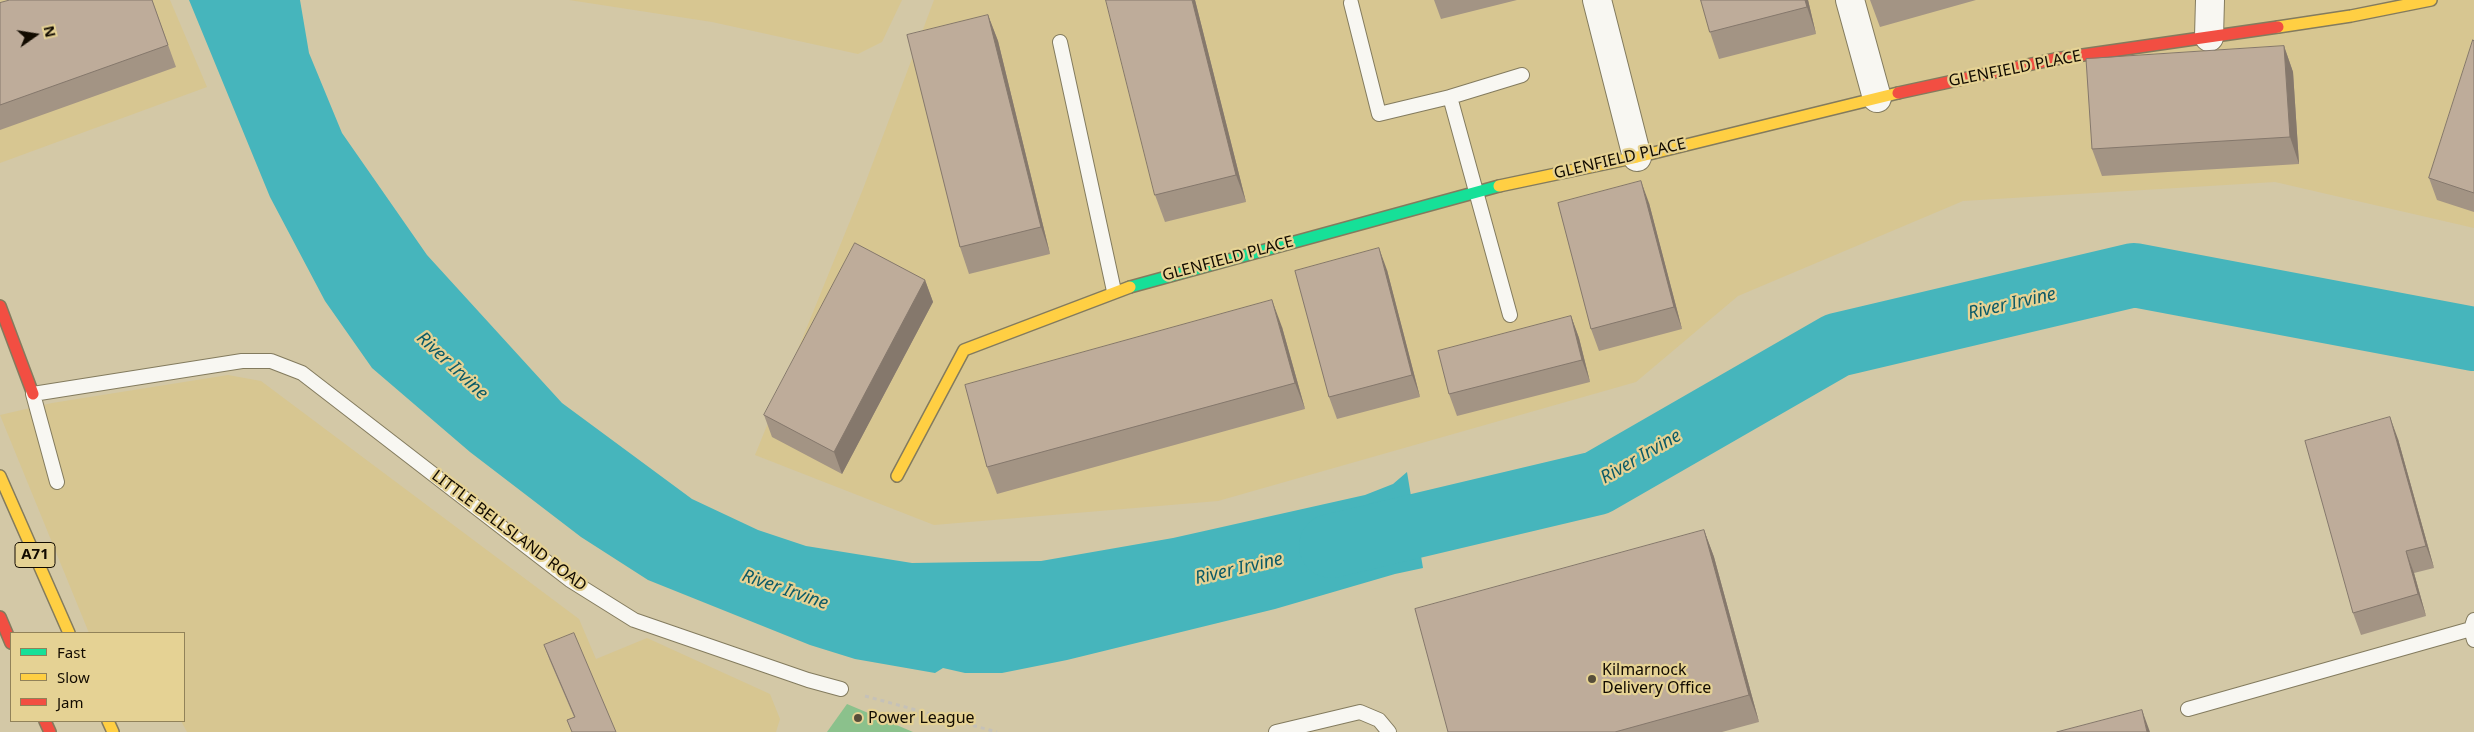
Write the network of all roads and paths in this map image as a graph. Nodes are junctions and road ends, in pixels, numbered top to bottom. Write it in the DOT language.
graph roads {
  1 [pos="1597,0"];
  2 [pos="1850,0"];
  3 [pos="2210,0"];
  4 [pos="2431,0"];
  5 [pos="1351,3"];
  6 [pos="2209,37"];
  7 [pos="1060,42"];
  8 [pos="1522,75"];
  9 [pos="1450,97"];
  10 [pos="1877,98"];
  11 [pos="1637,157"];
  12 [pos="1477,191"];
  13 [pos="1114,291"];
  14 [pos="0,306"];
  15 [pos="1510,315"];
  16 [pos="33,394"];
  17 [pos="0,476"];
  18 [pos="897,476"];
  19 [pos="57,482"];
  20 [pos="0,617"];
  21 [pos="2473,630"];
  22 [pos="69,632"];
  23 [pos="10,640"];
  24 [pos="841,689"];
  25 [pos="2188,708"];
  26 [pos="997,732"];
  27 [pos="1276,732"];
  28 [pos="1389,732"];
  1 -- 11 [label="street"];
  2 -- 10 [label="street"];
  3 -- 6 [label="street"];
  4 -- 6 [label="street, GLENFIELD PLACE"];
  5 -- 9 [label="lane"];
  6 -- 10 [label="street, GLENFIELD PLACE"];
  7 -- 13 [label="lane"];
  8 -- 9 [label="lane"];
  9 -- 12 [label="lane"];
  10 -- 11 [label="street, GLENFIELD PLACE"];
  11 -- 12 [label="street, GLENFIELD PLACE"];
  12 -- 13 [label="street, GLENFIELD PLACE"];
  12 -- 15 [label="lane"];
  13 -- 18 [label="street, GLENFIELD PLACE"];
  14 -- 16 [label="street"];
  16 -- 19 [label="lane"];
  16 -- 24 [label="lane, LITTLE BELLSLAND ROAD"];
  17 -- 22 [label="street, A71"];
  20 -- 23 [label="street"];
  21 -- 25 [label="lane"];
  24 -- 26 [label="path"];
  27 -- 28 [label="lane"];
}
